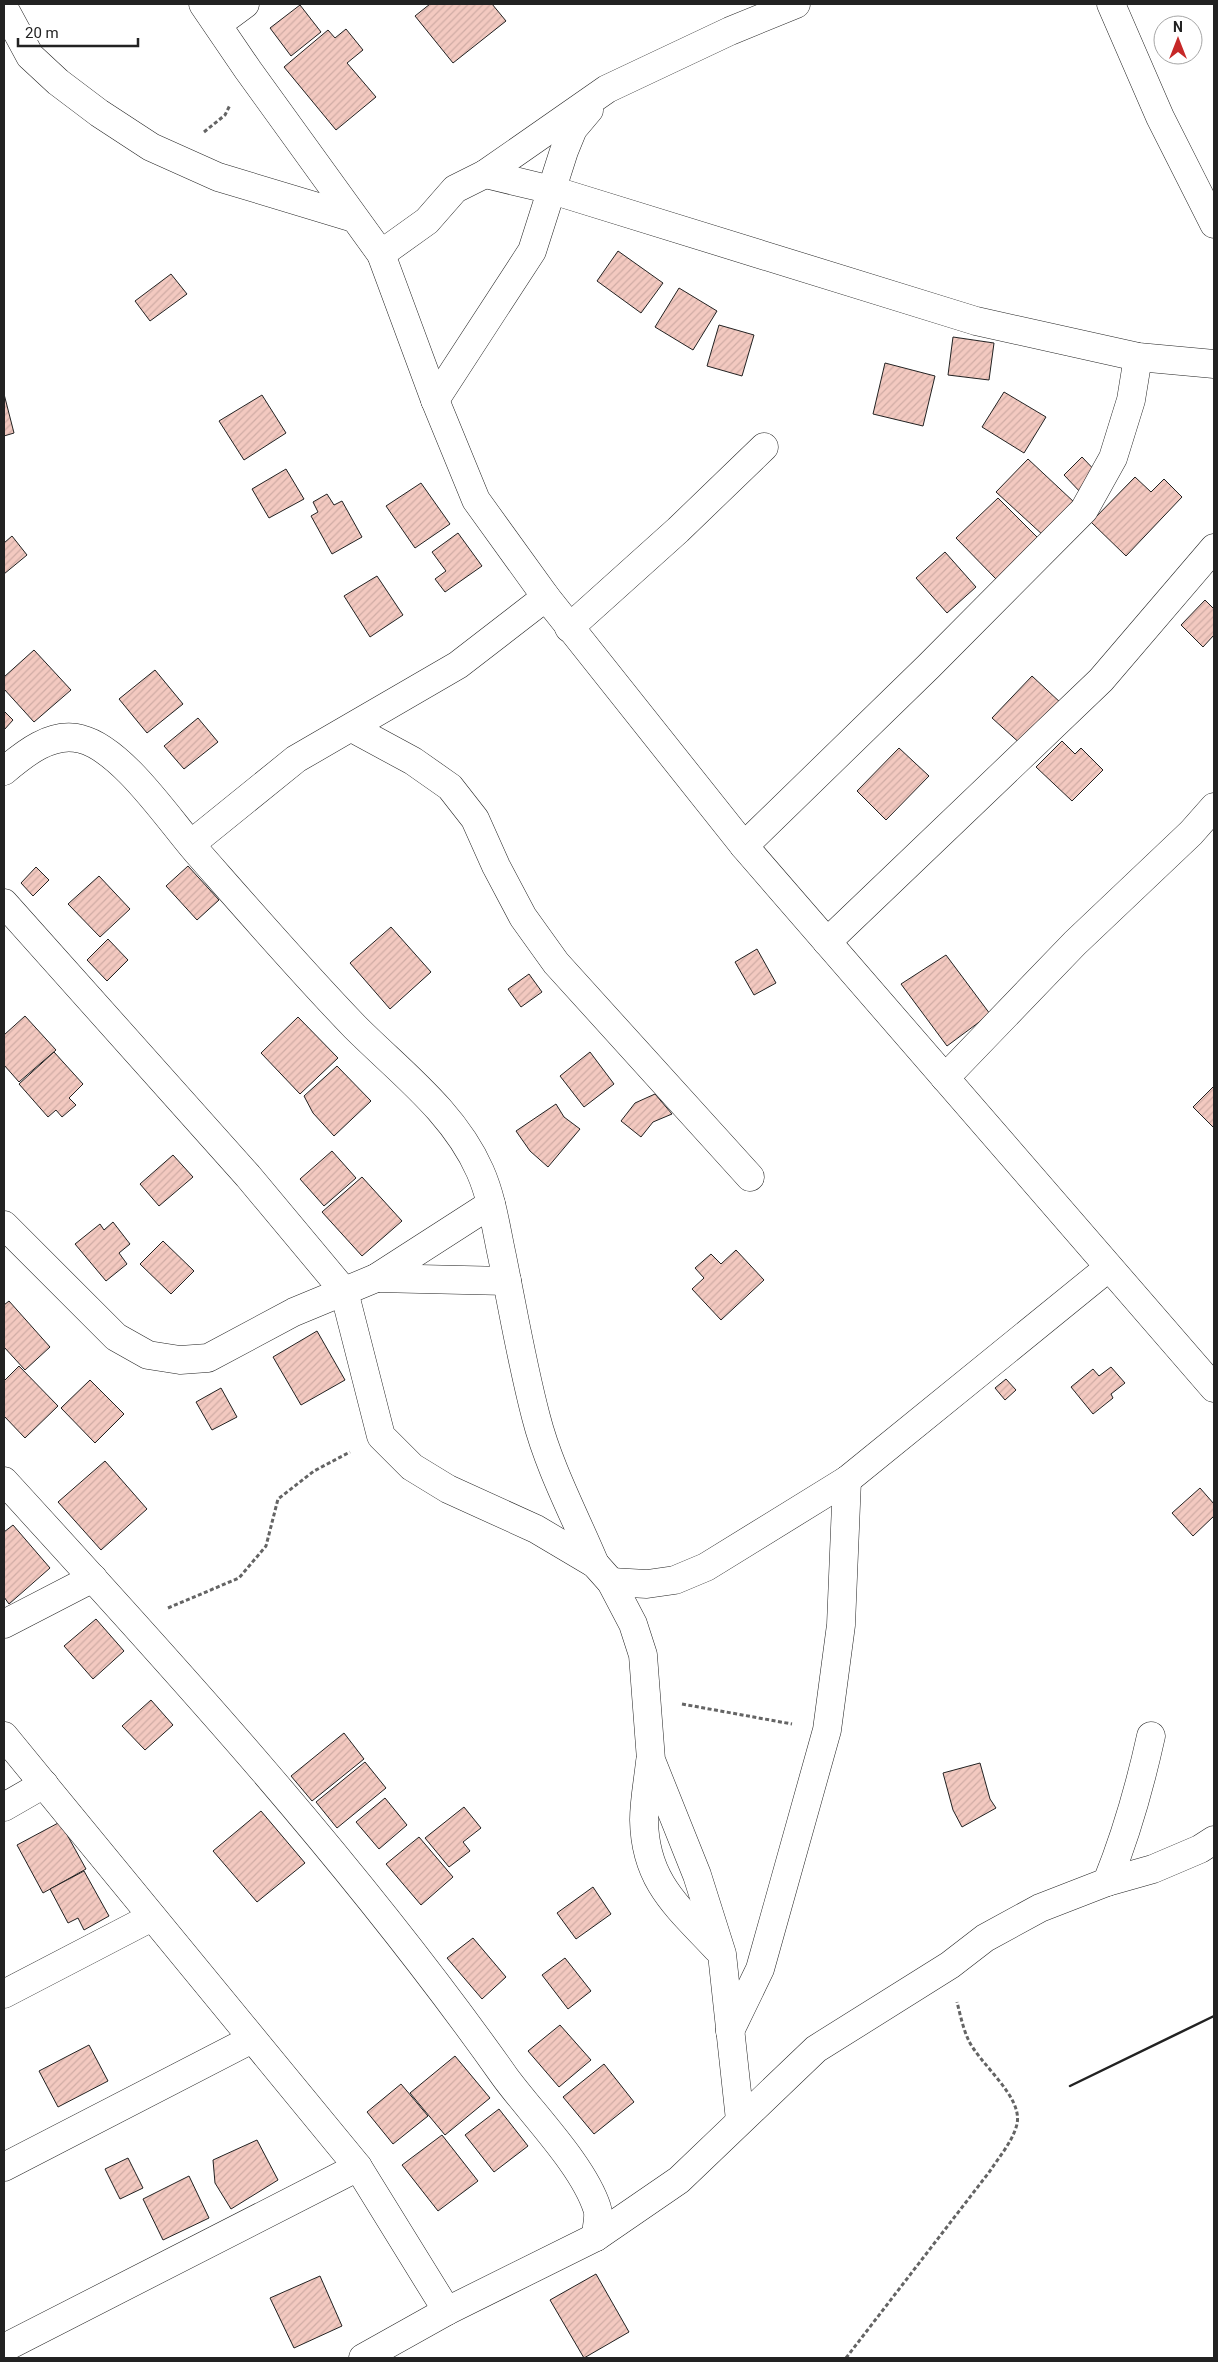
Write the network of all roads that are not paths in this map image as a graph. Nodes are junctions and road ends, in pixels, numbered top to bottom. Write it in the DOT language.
graph roads {
  1 [pos="245,4"];
  2 [pos="794,4"];
  3 [pos="1111,4"];
  4 [pos="4,8"];
  5 [pos="211,14"];
  6 [pos="4,48"];
  7 [pos="30,56"];
  8 [pos="608,89"];
  9 [pos="485,174"];
  10 [pos="552,190"];
  11 [pos="354,218"];
  12 [pos="1214,224"];
  13 [pos="381,254"];
  14 [pos="1138,357"];
  15 [pos="1214,364"];
  16 [pos="435,400"];
  17 [pos="764,447"];
  18 [pos="1214,548"];
  19 [pos="546,598"];
  20 [pos="569,628"];
  21 [pos="352,728"];
  22 [pos="4,771"];
  23 [pos="1214,807"];
  24 [pos="191,844"];
  25 [pos="744,846"];
  26 [pos="4,903"];
  27 [pos="827,942"];
  28 [pos="944,1078"];
  29 [pos="750,1177"];
  30 [pos="491,1204"];
  31 [pos="4,1225"];
  32 [pos="1108,1268"];
  33 [pos="376,1278"];
  34 [pos="507,1281"];
  35 [pos="344,1291"];
  36 [pos="1214,1388"];
  37 [pos="848,1480"];
  38 [pos="4,1481"];
  39 [pos="603,1573"];
  40 [pos="93,1578"];
  41 [pos="4,1624"];
  42 [pos="4,1736"];
  43 [pos="1151,1736"];
  44 [pos="651,1760"];
  45 [pos="44,1784"];
  46 [pos="4,1807"];
  47 [pos="1214,1840"];
  48 [pos="1107,1882"];
  49 [pos="152,1917"];
  50 [pos="722,1954"];
  51 [pos="4,1994"];
  52 [pos="730,2031"];
  53 [pos="252,2039"];
  54 [pos="740,2120"];
  55 [pos="4,2167"];
  56 [pos="358,2167"];
  57 [pos="596,2237"];
  58 [pos="447,2312"];
  59 [pos="4,2348"];
  60 [pos="363,2358"];
  1 -- 5 [label="street"];
  2 -- 8 [label="street"];
  3 -- 12 [label="street"];
  4 -- 7 [label="street"];
  5 -- 11 [label="street"];
  6 -- 7 [label="street"];
  7 -- 11 [label="street"];
  8 -- 9 [label="street"];
  8 -- 10 [label="street"];
  9 -- 10 [label="street"];
  9 -- 13 [label="street"];
  10 -- 14 [label="street"];
  10 -- 16 [label="street"];
  11 -- 13 [label="street"];
  13 -- 16 [label="street"];
  14 -- 15 [label="street"];
  14 -- 25 [label="street"];
  16 -- 19 [label="street"];
  17 -- 20 [label="street"];
  18 -- 27 [label="street"];
  19 -- 20 [label="street"];
  19 -- 21 [label="street"];
  20 -- 25 [label="street"];
  21 -- 24 [label="street"];
  21 -- 29 [label="street"];
  22 -- 24 [label="street"];
  23 -- 28 [label="street"];
  24 -- 30 [label="street"];
  25 -- 27 [label="street"];
  26 -- 35 [label="street"];
  27 -- 28 [label="street"];
  28 -- 32 [label="street"];
  30 -- 33 [label="street"];
  30 -- 34 [label="street"];
  31 -- 35 [label="street"];
  32 -- 36 [label="street"];
  32 -- 37 [label="street"];
  33 -- 34 [label="street"];
  33 -- 35 [label="street"];
  34 -- 39 [label="street"];
  35 -- 39 [label="street"];
  37 -- 39 [label="street"];
  37 -- 52 [label="street"];
  38 -- 40 [label="street"];
  39 -- 44 [label="street"];
  40 -- 41 [label="street"];
  40 -- 57 [label="street"];
  42 -- 45 [label="street"];
  43 -- 48 [label="street"];
  44 -- 50 [label="street"];
  44 -- 50 [label="street"];
  45 -- 46 [label="street"];
  45 -- 49 [label="street"];
  47 -- 48 [label="street"];
  48 -- 54 [label="street"];
  49 -- 51 [label="street"];
  49 -- 53 [label="street"];
  50 -- 52 [label="street"];
  52 -- 54 [label="street"];
  53 -- 55 [label="street"];
  53 -- 56 [label="street"];
  54 -- 57 [label="street"];
  56 -- 58 [label="street"];
  56 -- 59 [label="street"];
  57 -- 58 [label="street"];
  58 -- 60 [label="street"];
}
